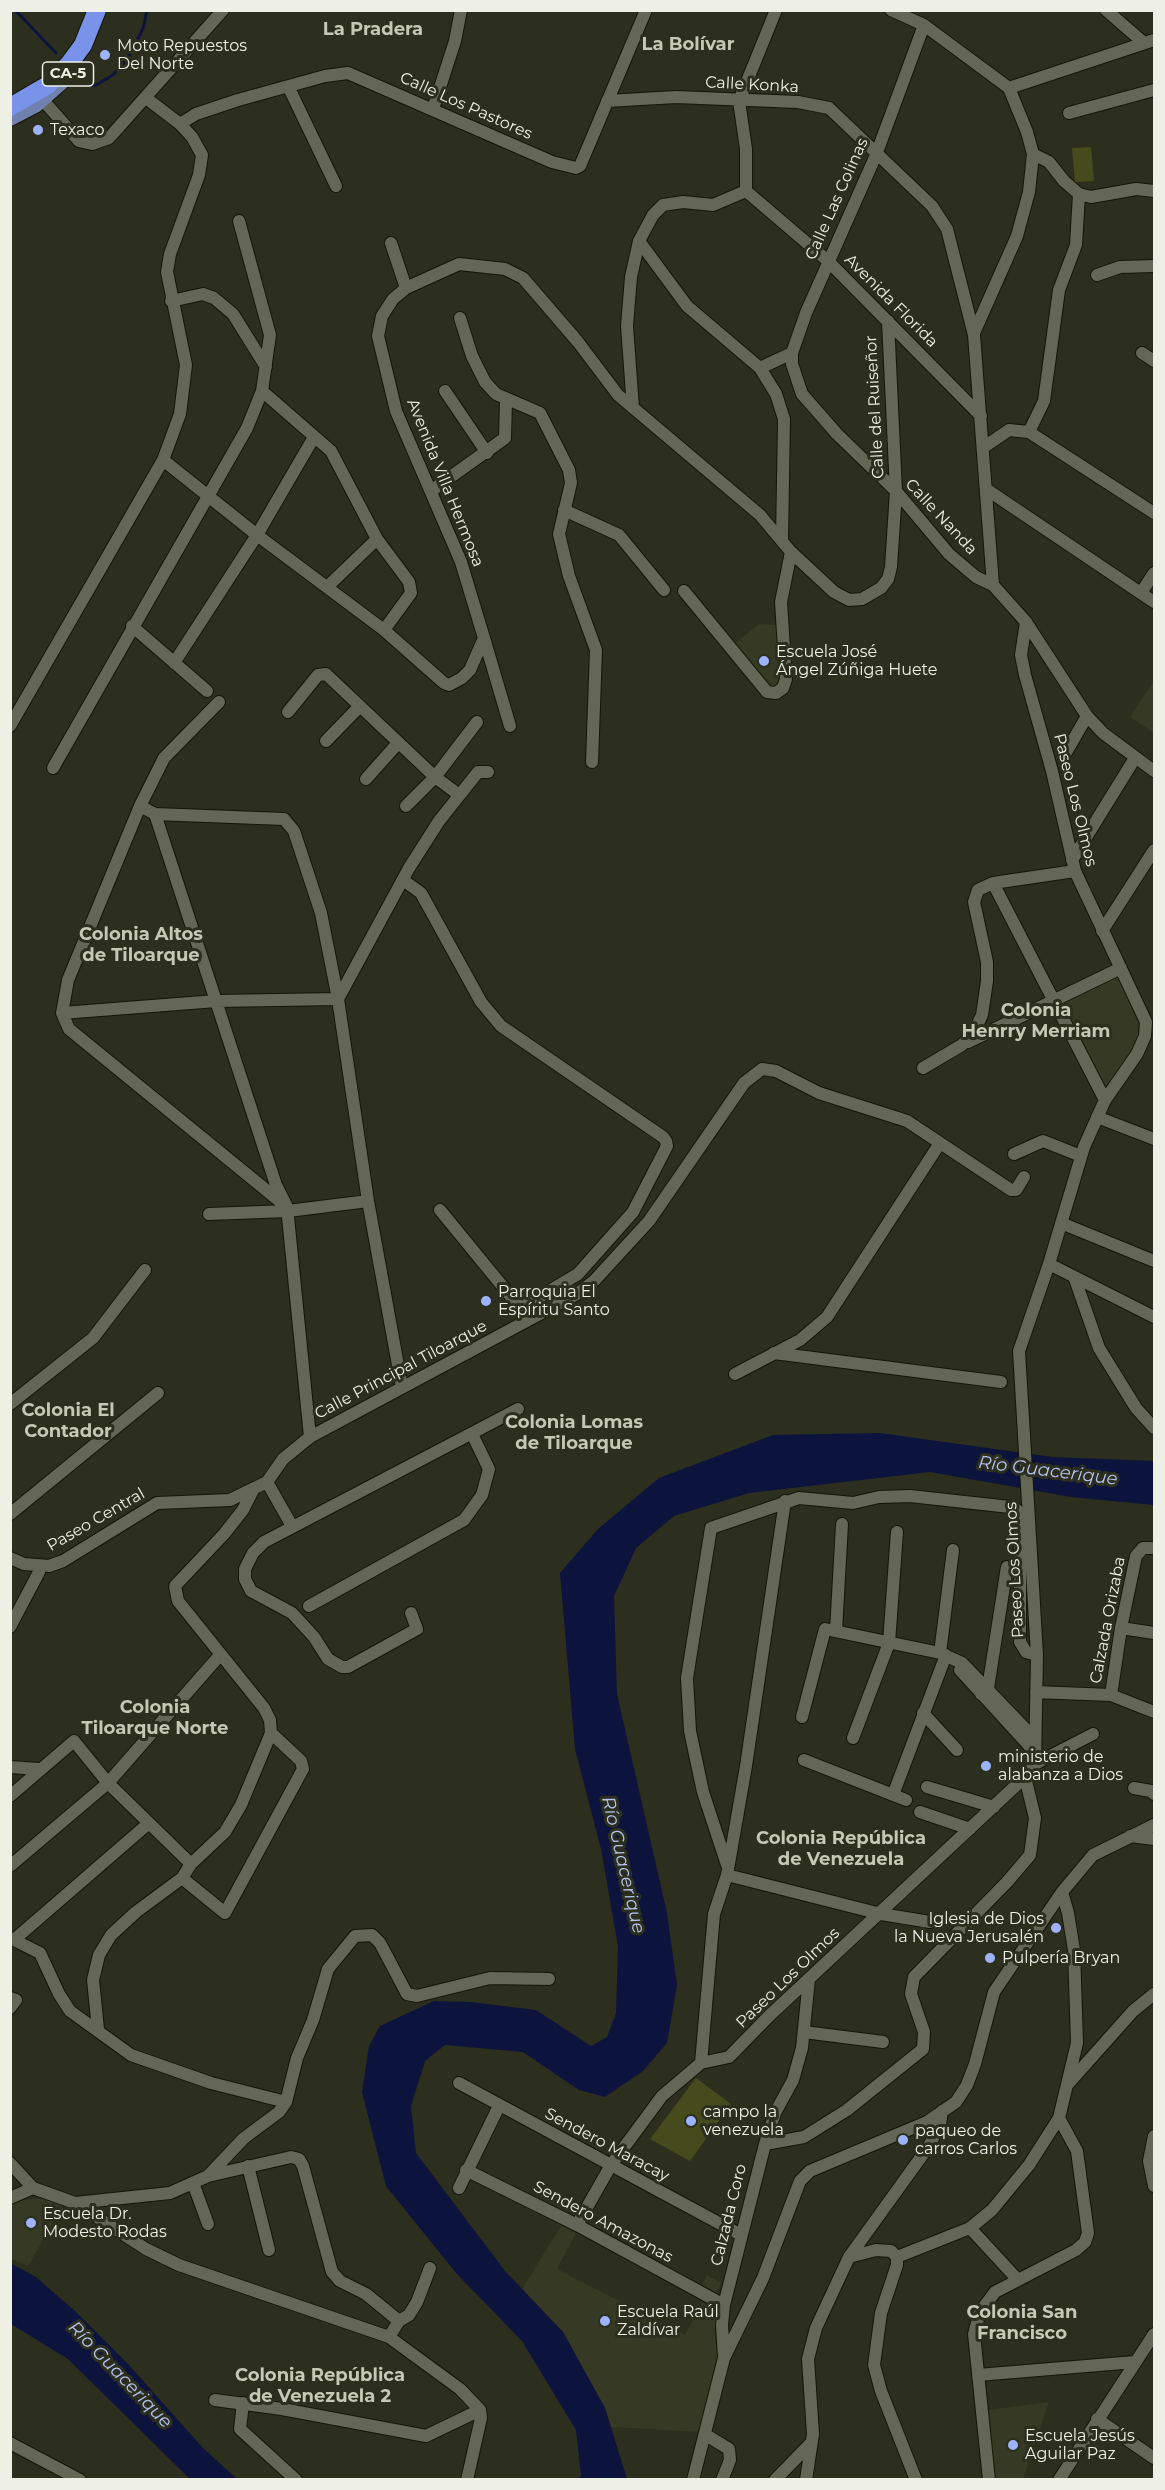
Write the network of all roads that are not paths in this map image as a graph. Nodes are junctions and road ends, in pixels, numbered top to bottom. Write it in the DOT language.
graph roads {
  1 [pos="90,10"];
  2 [pos="97,10"];
  3 [pos="104,10"];
  4 [pos="223,10"];
  5 [pos="461,10"];
  6 [pos="646,10"];
  7 [pos="776,10"];
  8 [pos="891,10"];
  9 [pos="1106,10"];
  10 [pos="924,25"];
  11 [pos="1149,41"];
  12 [pos="289,88"];
  13 [pos="1009,88"];
  14 [pos="1155,90"];
  15 [pos="146,98"];
  16 [pos="42,99"];
  17 [pos="607,101"];
  18 [pos="739,101"];
  19 [pos="433,110"];
  20 [pos="14,112"];
  21 [pos="1069,113"];
  22 [pos="180,124"];
  23 [pos="1033,154"];
  24 [pos="876,155"];
  25 [pos="336,186"];
  26 [pos="746,191"];
  27 [pos="1155,191"];
  28 [pos="1079,194"];
  29 [pos="239,221"];
  30 [pos="639,242"];
  31 [pos="391,243"];
  32 [pos="828,261"];
  33 [pos="1155,266"];
  34 [pos="1097,275"];
  35 [pos="406,288"];
  36 [pos="171,301"];
  37 [pos="460,318"];
  38 [pos="888,321"];
  39 [pos="974,335"];
  40 [pos="792,353"];
  41 [pos="1142,353"];
  42 [pos="1155,361"];
  43 [pos="266,367"];
  44 [pos="760,368"];
  45 [pos="262,391"];
  46 [pos="445,391"];
  47 [pos="506,399"];
  48 [pos="633,408"];
  49 [pos="981,416"];
  50 [pos="1029,432"];
  51 [pos="314,437"];
  52 [pos="984,447"];
  53 [pos="487,453"];
  54 [pos="163,460"];
  55 [pos="986,489"];
  56 [pos="432,491"];
  57 [pos="896,491"];
  58 [pos="207,497"];
  59 [pos="564,510"];
  60 [pos="1155,513"];
  61 [pos="256,535"];
  62 [pos="377,539"];
  63 [pos="782,540"];
  64 [pos="791,552"];
  65 [pos="1155,573"];
  66 [pos="993,585"];
  67 [pos="327,587"];
  68 [pos="664,590"];
  69 [pos="684,591"];
  70 [pos="1141,592"];
  71 [pos="1155,602"];
  72 [pos="1026,621"];
  73 [pos="132,626"];
  74 [pos="384,630"];
  75 [pos="484,638"];
  76 [pos="174,663"];
  77 [pos="207,691"];
  78 [pos="219,702"];
  79 [pos="359,707"];
  80 [pos="288,712"];
  81 [pos="1087,716"];
  82 [pos="477,722"];
  83 [pos="10,726"];
  84 [pos="510,726"];
  85 [pos="326,741"];
  86 [pos="398,743"];
  87 [pos="1064,756"];
  88 [pos="1135,758"];
  89 [pos="592,762"];
  90 [pos="53,768"];
  91 [pos="1155,771"];
  92 [pos="488,772"];
  93 [pos="435,777"];
  94 [pos="366,778"];
  95 [pos="458,794"];
  96 [pos="141,806"];
  97 [pos="406,806"];
  98 [pos="155,814"];
  99 [pos="1155,850"];
  100 [pos="1074,866"];
  101 [pos="403,880"];
  102 [pos="993,883"];
  103 [pos="1102,931"];
  104 [pos="1121,968"];
  105 [pos="338,999"];
  106 [pos="1054,1000"];
  107 [pos="216,1001"];
  108 [pos="62,1013"];
  109 [pos="963,1045"];
  110 [pos="923,1068"];
  111 [pos="1105,1100"];
  112 [pos="1097,1117"];
  113 [pos="1155,1139"];
  114 [pos="940,1143"];
  115 [pos="1014,1154"];
  116 [pos="1081,1156"];
  117 [pos="1024,1177"];
  118 [pos="368,1201"];
  119 [pos="288,1209"];
  120 [pos="440,1210"];
  121 [pos="209,1214"];
  122 [pos="1061,1223"];
  123 [pos="1155,1261"];
  124 [pos="1049,1264"];
  125 [pos="145,1270"];
  126 [pos="1075,1279"];
  127 [pos="521,1308"];
  128 [pos="1155,1317"];
  129 [pos="531,1320"];
  130 [pos="774,1353"];
  131 [pos="735,1374"];
  132 [pos="1000,1382"];
  133 [pos="402,1387"];
  134 [pos="158,1393"];
  135 [pos="10,1404"];
  136 [pos="518,1409"];
  137 [pos="1155,1428"];
  138 [pos="472,1434"];
  139 [pos="310,1437"];
  140 [pos="267,1482"];
  141 [pos="254,1488"];
  142 [pos="785,1502"];
  143 [pos="10,1514"];
  144 [pos="842,1524"];
  145 [pos="292,1526"];
  146 [pos="897,1532"];
  147 [pos="1155,1548"];
  148 [pos="952,1550"];
  149 [pos="10,1558"];
  150 [pos="39,1566"];
  151 [pos="1007,1567"];
  152 [pos="309,1606"];
  153 [pos="411,1613"];
  154 [pos="10,1627"];
  155 [pos="1121,1628"];
  156 [pos="837,1631"];
  157 [pos="1155,1633"];
  158 [pos="890,1643"];
  159 [pos="220,1655"];
  160 [pos="1037,1655"];
  161 [pos="947,1657"];
  162 [pos="985,1691"];
  163 [pos="1036,1692"];
  164 [pos="1111,1695"];
  165 [pos="1155,1712"];
  166 [pos="923,1713"];
  167 [pos="802,1717"];
  168 [pos="271,1733"];
  169 [pos="1093,1734"];
  170 [pos="854,1738"];
  171 [pos="1030,1744"];
  172 [pos="957,1750"];
  173 [pos="804,1760"];
  174 [pos="10,1767"];
  175 [pos="39,1768"];
  176 [pos="1025,1778"];
  177 [pos="108,1783"];
  178 [pos="927,1787"];
  179 [pos="1134,1788"];
  180 [pos="1155,1794"];
  181 [pos="893,1795"];
  182 [pos="10,1796"];
  183 [pos="906,1800"];
  184 [pos="994,1806"];
  185 [pos="920,1812"];
  186 [pos="149,1823"];
  187 [pos="1155,1826"];
  188 [pos="970,1829"];
  189 [pos="1130,1836"];
  190 [pos="1155,1839"];
  191 [pos="191,1863"];
  192 [pos="10,1866"];
  193 [pos="728,1871"];
  194 [pos="182,1878"];
  195 [pos="1062,1892"];
  196 [pos="881,1914"];
  197 [pos="930,1922"];
  198 [pos="13,1938"];
  199 [pos="549,1979"];
  200 [pos="809,1979"];
  201 [pos="1155,1994"];
  202 [pos="10,1998"];
  203 [pos="10,2008"];
  204 [pos="98,2030"];
  205 [pos="804,2032"];
  206 [pos="883,2042"];
  207 [pos="701,2063"];
  208 [pos="459,2083"];
  209 [pos="1068,2084"];
  210 [pos="286,2102"];
  211 [pos="499,2106"];
  212 [pos="942,2111"];
  213 [pos="1059,2118"];
  214 [pos="1155,2136"];
  215 [pos="765,2144"];
  216 [pos="10,2163"];
  217 [pos="611,2165"];
  218 [pos="248,2166"];
  219 [pos="466,2170"];
  220 [pos="208,2176"];
  221 [pos="1154,2177"];
  222 [pos="194,2183"];
  223 [pos="33,2188"];
  224 [pos="459,2188"];
  225 [pos="10,2198"];
  226 [pos="75,2204"];
  227 [pos="208,2224"];
  228 [pos="577,2225"];
  229 [pos="970,2229"];
  230 [pos="741,2235"];
  231 [pos="269,2250"];
  232 [pos="849,2256"];
  233 [pos="897,2257"];
  234 [pos="430,2268"];
  235 [pos="1018,2280"];
  236 [pos="724,2305"];
  237 [pos="399,2320"];
  238 [pos="1155,2334"];
  239 [pos="388,2337"];
  240 [pos="724,2358"];
  241 [pos="1135,2362"];
  242 [pos="978,2375"];
  243 [pos="214,2400"];
  244 [pos="243,2403"];
  245 [pos="480,2410"];
  246 [pos="1097,2419"];
  247 [pos="706,2435"];
  248 [pos="812,2442"];
  249 [pos="10,2443"];
  250 [pos="1155,2458"];
  251 [pos="80,2480"];
  252 [pos="297,2480"];
  253 [pos="467,2480"];
  254 [pos="693,2480"];
  255 [pos="722,2480"];
  256 [pos="775,2480"];
  257 [pos="806,2480"];
  258 [pos="916,2480"];
  259 [pos="988,2480"];
  260 [pos="1059,2480"];
  1 -- 20 [label="main road, CA-5"];
  2 -- 20 [label="highway"];
  3 -- 16 [label="main road, CA-5"];
  4 -- 15 [label="street"];
  5 -- 19 [label="street"];
  6 -- 17 [label="street, Calle Los Pastores"];
  7 -- 18 [label="street"];
  8 -- 10 [label="street"];
  9 -- 11 [label="street"];
  10 -- 13 [label="street"];
  10 -- 24 [label="street, Calle Las Colinas"];
  11 -- 13 [label="street"];
  12 -- 19 [label="street, Calle Los Pastores"];
  12 -- 22 [label="street, Calle Los Pastores"];
  12 -- 25 [label="street"];
  13 -- 23 [label="street"];
  14 -- 21 [label="street"];
  15 -- 16 [label="street"];
  15 -- 22 [label="street"];
  16 -- 20 [label="main road, CA-5"];
  17 -- 18 [label="street, Calle Konka"];
  17 -- 19 [label="street, Calle Los Pastores"];
  18 -- 24 [label="street, Calle Konka"];
  18 -- 26 [label="street"];
  22 -- 36 [label="street"];
  23 -- 28 [label="street"];
  23 -- 39 [label="street"];
  24 -- 32 [label="street, Calle Las Colinas"];
  24 -- 39 [label="street, Calle Konka"];
  26 -- 30 [label="street"];
  26 -- 32 [label="street, Avenida Florida"];
  27 -- 28 [label="street"];
  28 -- 50 [label="street"];
  29 -- 43 [label="street"];
  30 -- 44 [label="street"];
  30 -- 48 [label="street"];
  31 -- 35 [label="street"];
  32 -- 38 [label="street, Avenida Florida"];
  32 -- 40 [label="street, Calle Las Colinas"];
  33 -- 34 [label="street"];
  35 -- 48 [label="street, Avenida Villa Hermosa"];
  35 -- 56 [label="street, Avenida Villa Hermosa"];
  36 -- 43 [label="street"];
  36 -- 54 [label="street"];
  37 -- 47 [label="street"];
  38 -- 49 [label="street, Avenida Florida"];
  38 -- 57 [label="street, Calle del Ruiseñor"];
  39 -- 49 [label="street, Calle Konka"];
  40 -- 44 [label="street"];
  40 -- 57 [label="street, Calle Nanda"];
  41 -- 42 [label="street"];
  43 -- 45 [label="street"];
  44 -- 63 [label="street"];
  45 -- 51 [label="street"];
  45 -- 58 [label="street"];
  46 -- 53 [label="street"];
  47 -- 53 [label="street"];
  47 -- 59 [label="street"];
  48 -- 63 [label="street, Avenida Villa Hermosa"];
  49 -- 52 [label="street, Calle Konka"];
  50 -- 52 [label="street"];
  50 -- 60 [label="street"];
  51 -- 61 [label="street"];
  51 -- 62 [label="street"];
  52 -- 55 [label="street, Calle Konka"];
  53 -- 56 [label="street"];
  54 -- 58 [label="street"];
  54 -- 83 [label="street"];
  55 -- 66 [label="street, Calle Konka"];
  55 -- 70 [label="street"];
  56 -- 75 [label="street, Avenida Villa Hermosa"];
  57 -- 64 [label="street, Calle del Ruiseñor"];
  57 -- 66 [label="street, Calle Nanda"];
  58 -- 61 [label="street"];
  58 -- 73 [label="street"];
  59 -- 68 [label="street"];
  59 -- 89 [label="street"];
  61 -- 67 [label="street"];
  61 -- 76 [label="street"];
  62 -- 67 [label="street"];
  62 -- 74 [label="street"];
  63 -- 64 [label="street, Avenida Villa Hermosa"];
  64 -- 69 [label="street"];
  65 -- 70 [label="street"];
  66 -- 72 [label="street, Calle Nanda"];
  67 -- 74 [label="street"];
  70 -- 71 [label="street"];
  72 -- 81 [label="street, Calle Nanda"];
  72 -- 100 [label="street, Paseo Los Olmos"];
  73 -- 76 [label="street"];
  73 -- 90 [label="street"];
  74 -- 75 [label="street"];
  75 -- 84 [label="street, Avenida Villa Hermosa"];
  76 -- 77 [label="street"];
  78 -- 96 [label="street"];
  79 -- 80 [label="street"];
  79 -- 85 [label="street"];
  79 -- 86 [label="street"];
  81 -- 87 [label="street"];
  81 -- 88 [label="street, Calle Nanda"];
  82 -- 93 [label="street"];
  86 -- 93 [label="street"];
  86 -- 94 [label="street"];
  88 -- 91 [label="street, Calle Nanda"];
  88 -- 100 [label="street"];
  92 -- 95 [label="street"];
  93 -- 95 [label="street"];
  93 -- 97 [label="street"];
  95 -- 101 [label="street"];
  96 -- 98 [label="street"];
  96 -- 108 [label="street"];
  98 -- 105 [label="street"];
  98 -- 107 [label="street"];
  99 -- 103 [label="street"];
  100 -- 102 [label="street"];
  100 -- 103 [label="street, Paseo Los Olmos"];
  101 -- 105 [label="street"];
  101 -- 127 [label="street"];
  102 -- 106 [label="street"];
  102 -- 109 [label="street"];
  103 -- 104 [label="street, Paseo Los Olmos"];
  104 -- 106 [label="street"];
  104 -- 111 [label="street, Paseo Los Olmos"];
  105 -- 107 [label="street"];
  105 -- 118 [label="street"];
  106 -- 109 [label="street"];
  106 -- 111 [label="street"];
  107 -- 108 [label="street"];
  107 -- 119 [label="street"];
  108 -- 119 [label="street"];
  109 -- 110 [label="street"];
  111 -- 112 [label="street, Paseo Los Olmos"];
  112 -- 113 [label="street"];
  112 -- 116 [label="street, Paseo Los Olmos"];
  114 -- 117 [label="street, Calle Principal Tiloarque"];
  114 -- 129 [label="street, Calle Principal Tiloarque"];
  114 -- 130 [label="street"];
  115 -- 116 [label="street"];
  116 -- 122 [label="street, Paseo Los Olmos"];
  118 -- 119 [label="street"];
  118 -- 133 [label="street"];
  119 -- 121 [label="street"];
  119 -- 139 [label="street"];
  120 -- 127 [label="street"];
  122 -- 123 [label="street"];
  122 -- 124 [label="street, Paseo Los Olmos"];
  124 -- 126 [label="street"];
  124 -- 160 [label="street, Paseo Los Olmos"];
  125 -- 135 [label="street"];
  126 -- 128 [label="street"];
  126 -- 137 [label="street"];
  127 -- 129 [label="street"];
  129 -- 133 [label="street, Calle Principal Tiloarque"];
  130 -- 131 [label="street"];
  130 -- 132 [label="street"];
  133 -- 139 [label="street, Calle Principal Tiloarque"];
  134 -- 143 [label="street"];
  136 -- 138 [label="street"];
  138 -- 145 [label="street"];
  138 -- 152 [label="street"];
  139 -- 140 [label="street, Calle Principal Tiloarque"];
  140 -- 141 [label="street, Paseo Central"];
  140 -- 145 [label="street"];
  141 -- 150 [label="street, Paseo Central"];
  141 -- 159 [label="street"];
  142 -- 160 [label="street"];
  142 -- 193 [label="street"];
  142 -- 193 [label="street"];
  144 -- 156 [label="street"];
  145 -- 153 [label="street"];
  146 -- 158 [label="street"];
  147 -- 155 [label="street, Calzada Orizaba"];
  148 -- 161 [label="street"];
  149 -- 150 [label="street, Paseo Central"];
  150 -- 154 [label="street"];
  151 -- 162 [label="street"];
  155 -- 157 [label="street"];
  155 -- 164 [label="street, Calzada Orizaba"];
  156 -- 158 [label="street"];
  156 -- 167 [label="street"];
  158 -- 161 [label="street"];
  158 -- 170 [label="street"];
  159 -- 168 [label="street"];
  159 -- 177 [label="street"];
  160 -- 163 [label="street, Paseo Los Olmos"];
  161 -- 162 [label="street"];
  161 -- 166 [label="street"];
  162 -- 171 [label="street"];
  163 -- 164 [label="street"];
  163 -- 171 [label="street, Paseo Los Olmos"];
  164 -- 165 [label="street"];
  166 -- 172 [label="street"];
  166 -- 181 [label="street"];
  168 -- 191 [label="street"];
  168 -- 194 [label="street"];
  169 -- 171 [label="street"];
  171 -- 176 [label="street, Paseo Los Olmos"];
  173 -- 181 [label="street"];
  174 -- 175 [label="street"];
  175 -- 177 [label="street"];
  175 -- 182 [label="street"];
  176 -- 184 [label="street, Paseo Los Olmos"];
  176 -- 215 [label="street"];
  177 -- 186 [label="street"];
  177 -- 192 [label="street"];
  178 -- 184 [label="street"];
  179 -- 180 [label="street"];
  181 -- 183 [label="street"];
  184 -- 188 [label="street, Paseo Los Olmos"];
  185 -- 188 [label="street"];
  186 -- 191 [label="street"];
  186 -- 198 [label="street"];
  187 -- 189 [label="street"];
  188 -- 196 [label="street, Paseo Los Olmos"];
  189 -- 190 [label="street"];
  189 -- 195 [label="street"];
  191 -- 194 [label="street"];
  193 -- 196 [label="street"];
  193 -- 207 [label="street"];
  194 -- 204 [label="street"];
  195 -- 209 [label="street"];
  195 -- 212 [label="street"];
  196 -- 197 [label="street"];
  196 -- 200 [label="street, Paseo Los Olmos"];
  198 -- 204 [label="street"];
  199 -- 210 [label="street"];
  200 -- 205 [label="street, Calzada Coro"];
  200 -- 207 [label="street, Paseo Los Olmos"];
  201 -- 209 [label="street"];
  202 -- 203 [label="street"];
  204 -- 210 [label="street"];
  205 -- 206 [label="street"];
  205 -- 215 [label="street, Calzada Coro"];
  207 -- 217 [label="street, Paseo Los Olmos"];
  208 -- 211 [label="street, Sendero Maracay"];
  209 -- 213 [label="street"];
  210 -- 220 [label="street"];
  211 -- 217 [label="street, Sendero Maracay"];
  211 -- 219 [label="street"];
  212 -- 232 [label="street"];
  212 -- 240 [label="street"];
  213 -- 229 [label="street"];
  213 -- 235 [label="street"];
  214 -- 221 [label="street"];
  215 -- 230 [label="street, Calzada Coro"];
  216 -- 223 [label="street"];
  217 -- 228 [label="street, Paseo Los Olmos"];
  217 -- 230 [label="street, Sendero Maracay"];
  218 -- 220 [label="street"];
  218 -- 231 [label="street"];
  218 -- 237 [label="street"];
  219 -- 224 [label="street"];
  219 -- 228 [label="street, Sendero Amazonas"];
  220 -- 222 [label="street"];
  222 -- 226 [label="street"];
  222 -- 227 [label="street"];
  223 -- 225 [label="street"];
  223 -- 226 [label="street"];
  226 -- 239 [label="street"];
  228 -- 236 [label="street, Sendero Amazonas"];
  229 -- 233 [label="street"];
  229 -- 235 [label="street"];
  230 -- 236 [label="street, Calzada Coro"];
  232 -- 233 [label="street"];
  232 -- 248 [label="street"];
  233 -- 258 [label="street"];
  234 -- 237 [label="street"];
  235 -- 242 [label="street"];
  236 -- 240 [label="street, Calzada Coro"];
  237 -- 239 [label="street"];
  238 -- 241 [label="street"];
  239 -- 245 [label="street"];
  240 -- 247 [label="street"];
  241 -- 242 [label="street"];
  241 -- 246 [label="street"];
  242 -- 259 [label="street"];
  243 -- 244 [label="street"];
  244 -- 245 [label="street"];
  244 -- 252 [label="street"];
  245 -- 253 [label="street"];
  246 -- 250 [label="street"];
  246 -- 260 [label="street"];
  247 -- 254 [label="street"];
  247 -- 255 [label="street"];
  248 -- 256 [label="street"];
  248 -- 257 [label="street"];
  249 -- 251 [label="street"];
}
